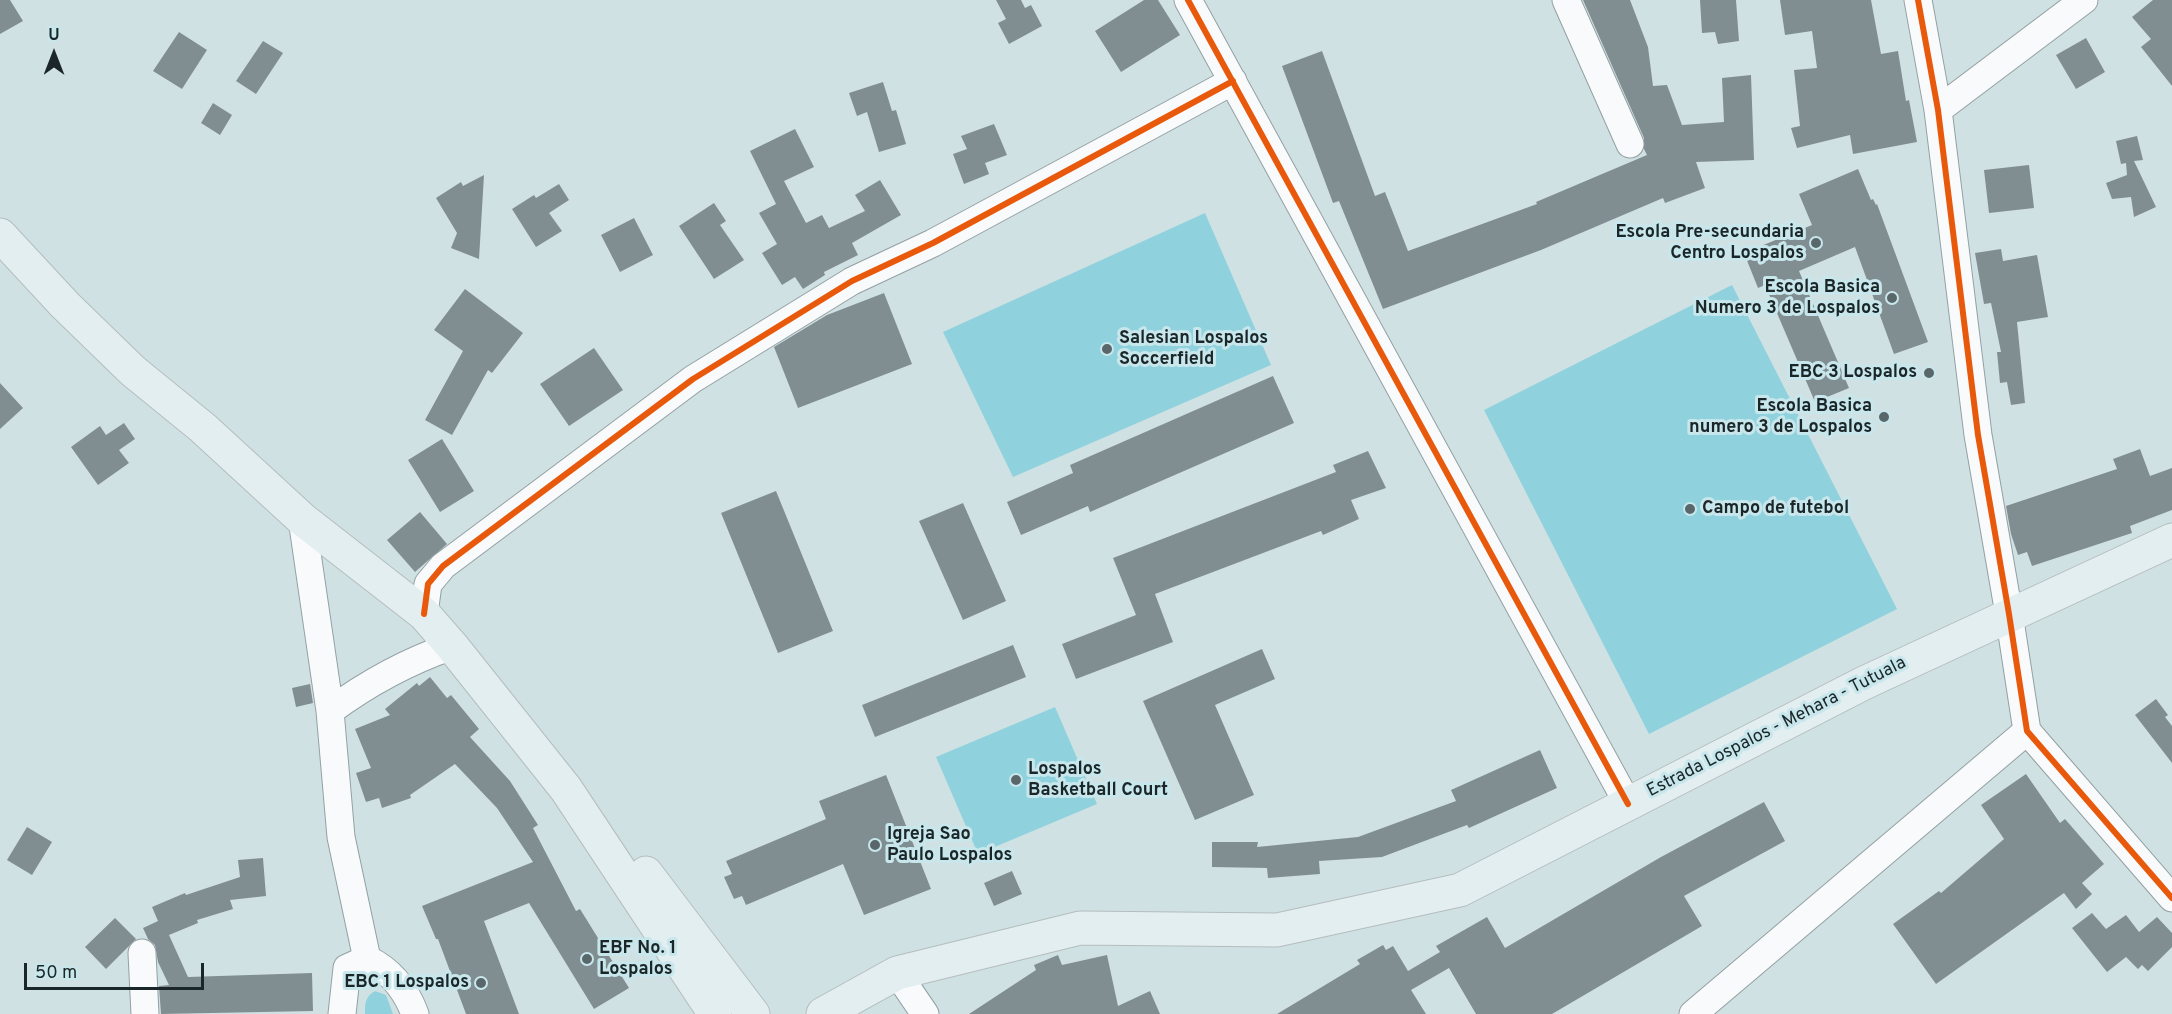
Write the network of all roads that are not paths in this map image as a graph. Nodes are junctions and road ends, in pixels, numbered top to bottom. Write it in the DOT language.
graph roads {
  1 [pos="1188,0"];
  2 [pos="1566,0"];
  3 [pos="1918,0"];
  4 [pos="2084,0"];
  5 [pos="1233,81"];
  6 [pos="1938,110"];
  7 [pos="1630,144"];
  8 [pos="0,235"];
  9 [pos="302,519"];
  10 [pos="2172,540"];
  11 [pos="424,614"];
  12 [pos="2009,614"];
  13 [pos="452,646"];
  14 [pos="330,711"];
  15 [pos="2027,731"];
  16 [pos="566,789"];
  17 [pos="1628,804"];
  18 [pos="2172,898"];
  19 [pos="142,953"];
  20 [pos="367,959"];
  21 [pos="897,973"];
  22 [pos="145,1014"];
  23 [pos="342,1014"];
  24 [pos="415,1014"];
  25 [pos="715,1014"];
  26 [pos="753,1014"];
  27 [pos="824,1014"];
  28 [pos="926,1014"];
  29 [pos="1693,1014"];
  1 -- 5 [label="street"];
  2 -- 7 [label="street"];
  3 -- 6 [label="street"];
  4 -- 6 [label="street"];
  5 -- 11 [label="street"];
  5 -- 17 [label="street"];
  6 -- 12 [label="street"];
  8 -- 9 [label="main road"];
  9 -- 11 [label="main road"];
  9 -- 14 [label="street"];
  10 -- 12 [label="main road, Estrada Lospalos - Mehara - Tutuala"];
  11 -- 13 [label="main road"];
  12 -- 15 [label="street"];
  12 -- 17 [label="main road, Estrada Lospalos - Mehara - Tutuala"];
  13 -- 14 [label="street"];
  13 -- 16 [label="main road"];
  14 -- 20 [label="street"];
  15 -- 18 [label="street"];
  15 -- 29 [label="street"];
  16 -- 25 [label="main road"];
  16 -- 26 [label="main road"];
  17 -- 21 [label="main road, Estrada Lospalos - Mehara - Tutuala"];
  19 -- 22 [label="street"];
  20 -- 23 [label="street"];
  20 -- 24 [label="street"];
  21 -- 27 [label="main road, Estrada Lospalos - Mehara - Tutuala"];
  21 -- 28 [label="street"];
}
